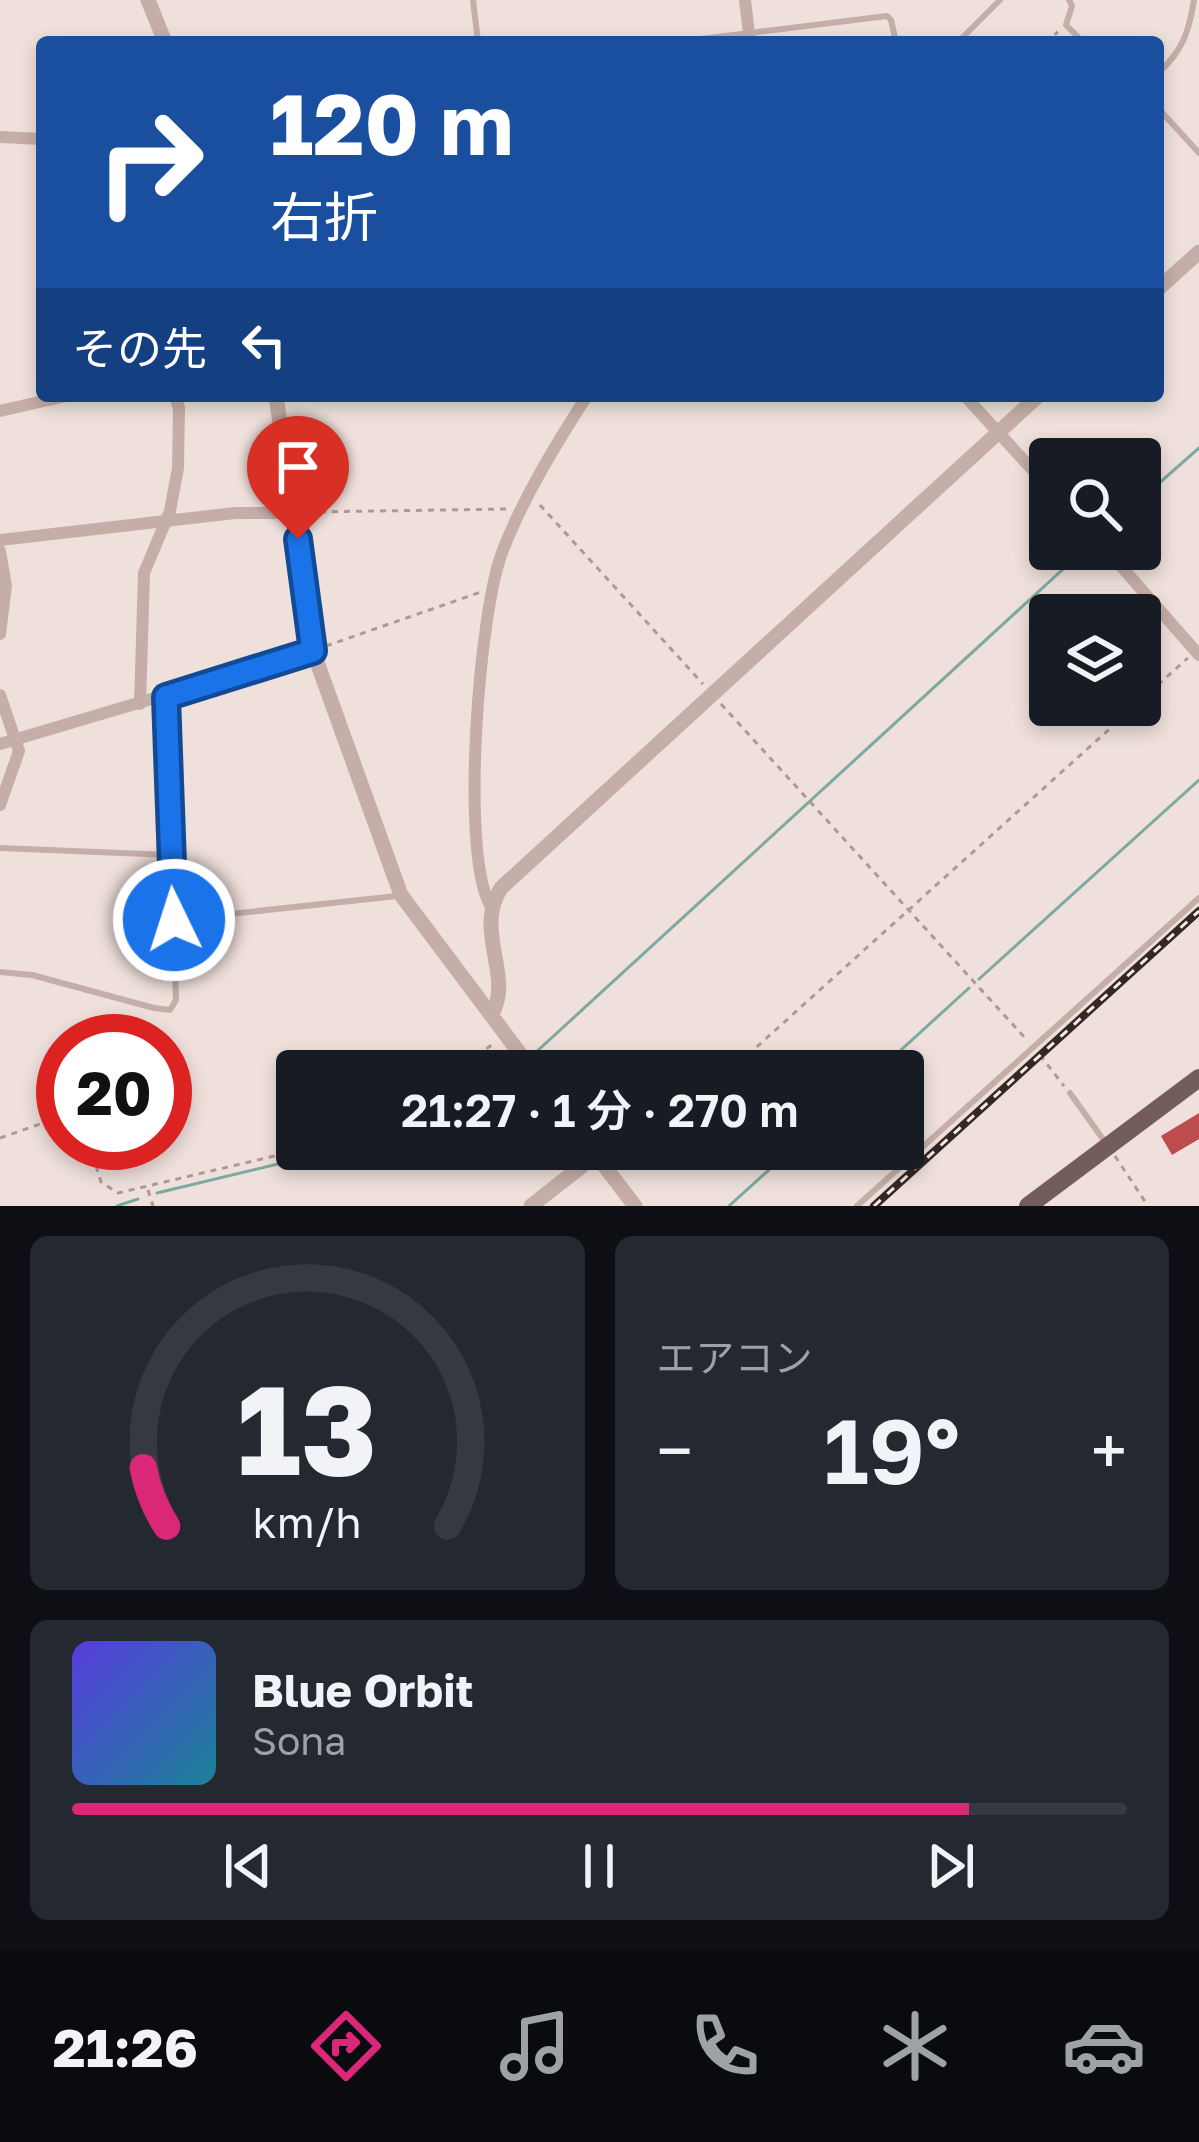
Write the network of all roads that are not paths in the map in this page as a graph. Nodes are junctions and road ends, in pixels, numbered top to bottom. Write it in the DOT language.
graph roads {
  1 [pos="148,0"];
  2 [pos="473,0"];
  3 [pos="745,0"];
  4 [pos="1000,0"];
  5 [pos="1069,0"];
  6 [pos="1194,0"];
  7 [pos="163,36"];
  8 [pos="477,36"];
  9 [pos="749,36"];
  10 [pos="756,36"];
  11 [pos="895,36"];
  12 [pos="964,36"];
  13 [pos="1077,36"];
  14 [pos="1164,68"];
  15 [pos="1164,114"];
  16 [pos="0,137"];
  17 [pos="36,139"];
  18 [pos="1199,153"];
  19 [pos="1199,252"];
  20 [pos="1164,284"];
  21 [pos="40,402"];
  22 [pos="178,402"];
  23 [pos="277,402"];
  24 [pos="581,402"];
  25 [pos="970,402"];
  26 [pos="1031,402"];
  27 [pos="0,411"];
  28 [pos="998,432"];
  29 [pos="1029,466"];
  30 [pos="294,513"];
  31 [pos="165,521"];
  32 [pos="0,540"];
  33 [pos="0,551"];
  34 [pos="1124,570"];
  35 [pos="1,628"];
  36 [pos="313,651"];
  37 [pos="1197,653"];
  38 [pos="0,695"];
  39 [pos="166,697"];
  40 [pos="140,704"];
  41 [pos="18,741"];
  42 [pos="0,744"];
  43 [pos="0,805"];
  44 [pos="0,848"];
  45 [pos="170,855"];
  46 [pos="401,895"];
  47 [pos="1199,898"];
  48 [pos="490,905"];
  49 [pos="174,920"];
  50 [pos="0,972"];
  51 [pos="491,1015"];
  52 [pos="517,1050"];
  53 [pos="1199,1078"];
  54 [pos="1070,1093"];
  55 [pos="1107,1145"];
  56 [pos="573,1170"];
  57 [pos="608,1170"];
  58 [pos="1036,1203"];
  59 [pos="531,1206"];
  60 [pos="634,1206"];
  61 [pos="857,1206"];
  1 -- 7 [label="street"];
  2 -- 8 [label="lane"];
  3 -- 9 [label="street"];
  4 -- 12 [label="lane"];
  5 -- 13 [label="lane"];
  6 -- 14 [label="lane"];
  10 -- 11 [label="lane"];
  15 -- 18 [label="lane"];
  16 -- 17 [label="street"];
  19 -- 20 [label="street"];
  21 -- 27 [label="street"];
  22 -- 31 [label="street"];
  23 -- 30 [label="street"];
  24 -- 48 [label="street"];
  25 -- 28 [label="street"];
  26 -- 28 [label="street"];
  28 -- 29 [label="street"];
  28 -- 48 [label="street"];
  30 -- 31 [label="street"];
  30 -- 36 [label="street"];
  31 -- 32 [label="street"];
  31 -- 40 [label="street"];
  33 -- 35 [label="street"];
  34 -- 37 [label="street"];
  36 -- 39 [label="street"];
  36 -- 46 [label="street"];
  38 -- 41 [label="street"];
  39 -- 40 [label="street"];
  39 -- 45 [label="lane"];
  40 -- 41 [label="street"];
  41 -- 42 [label="street"];
  41 -- 43 [label="street"];
  44 -- 45 [label="lane"];
  45 -- 49 [label="lane"];
  46 -- 49 [label="lane"];
  46 -- 51 [label="street"];
  47 -- 61 [label="lane"];
  48 -- 51 [label="street"];
  49 -- 50 [label="lane"];
  51 -- 52 [label="street"];
  53 -- 55 [label="main road"];
  54 -- 55 [label="lane"];
  55 -- 58 [label="main road"];
  56 -- 59 [label="street"];
  57 -- 60 [label="street"];
}
